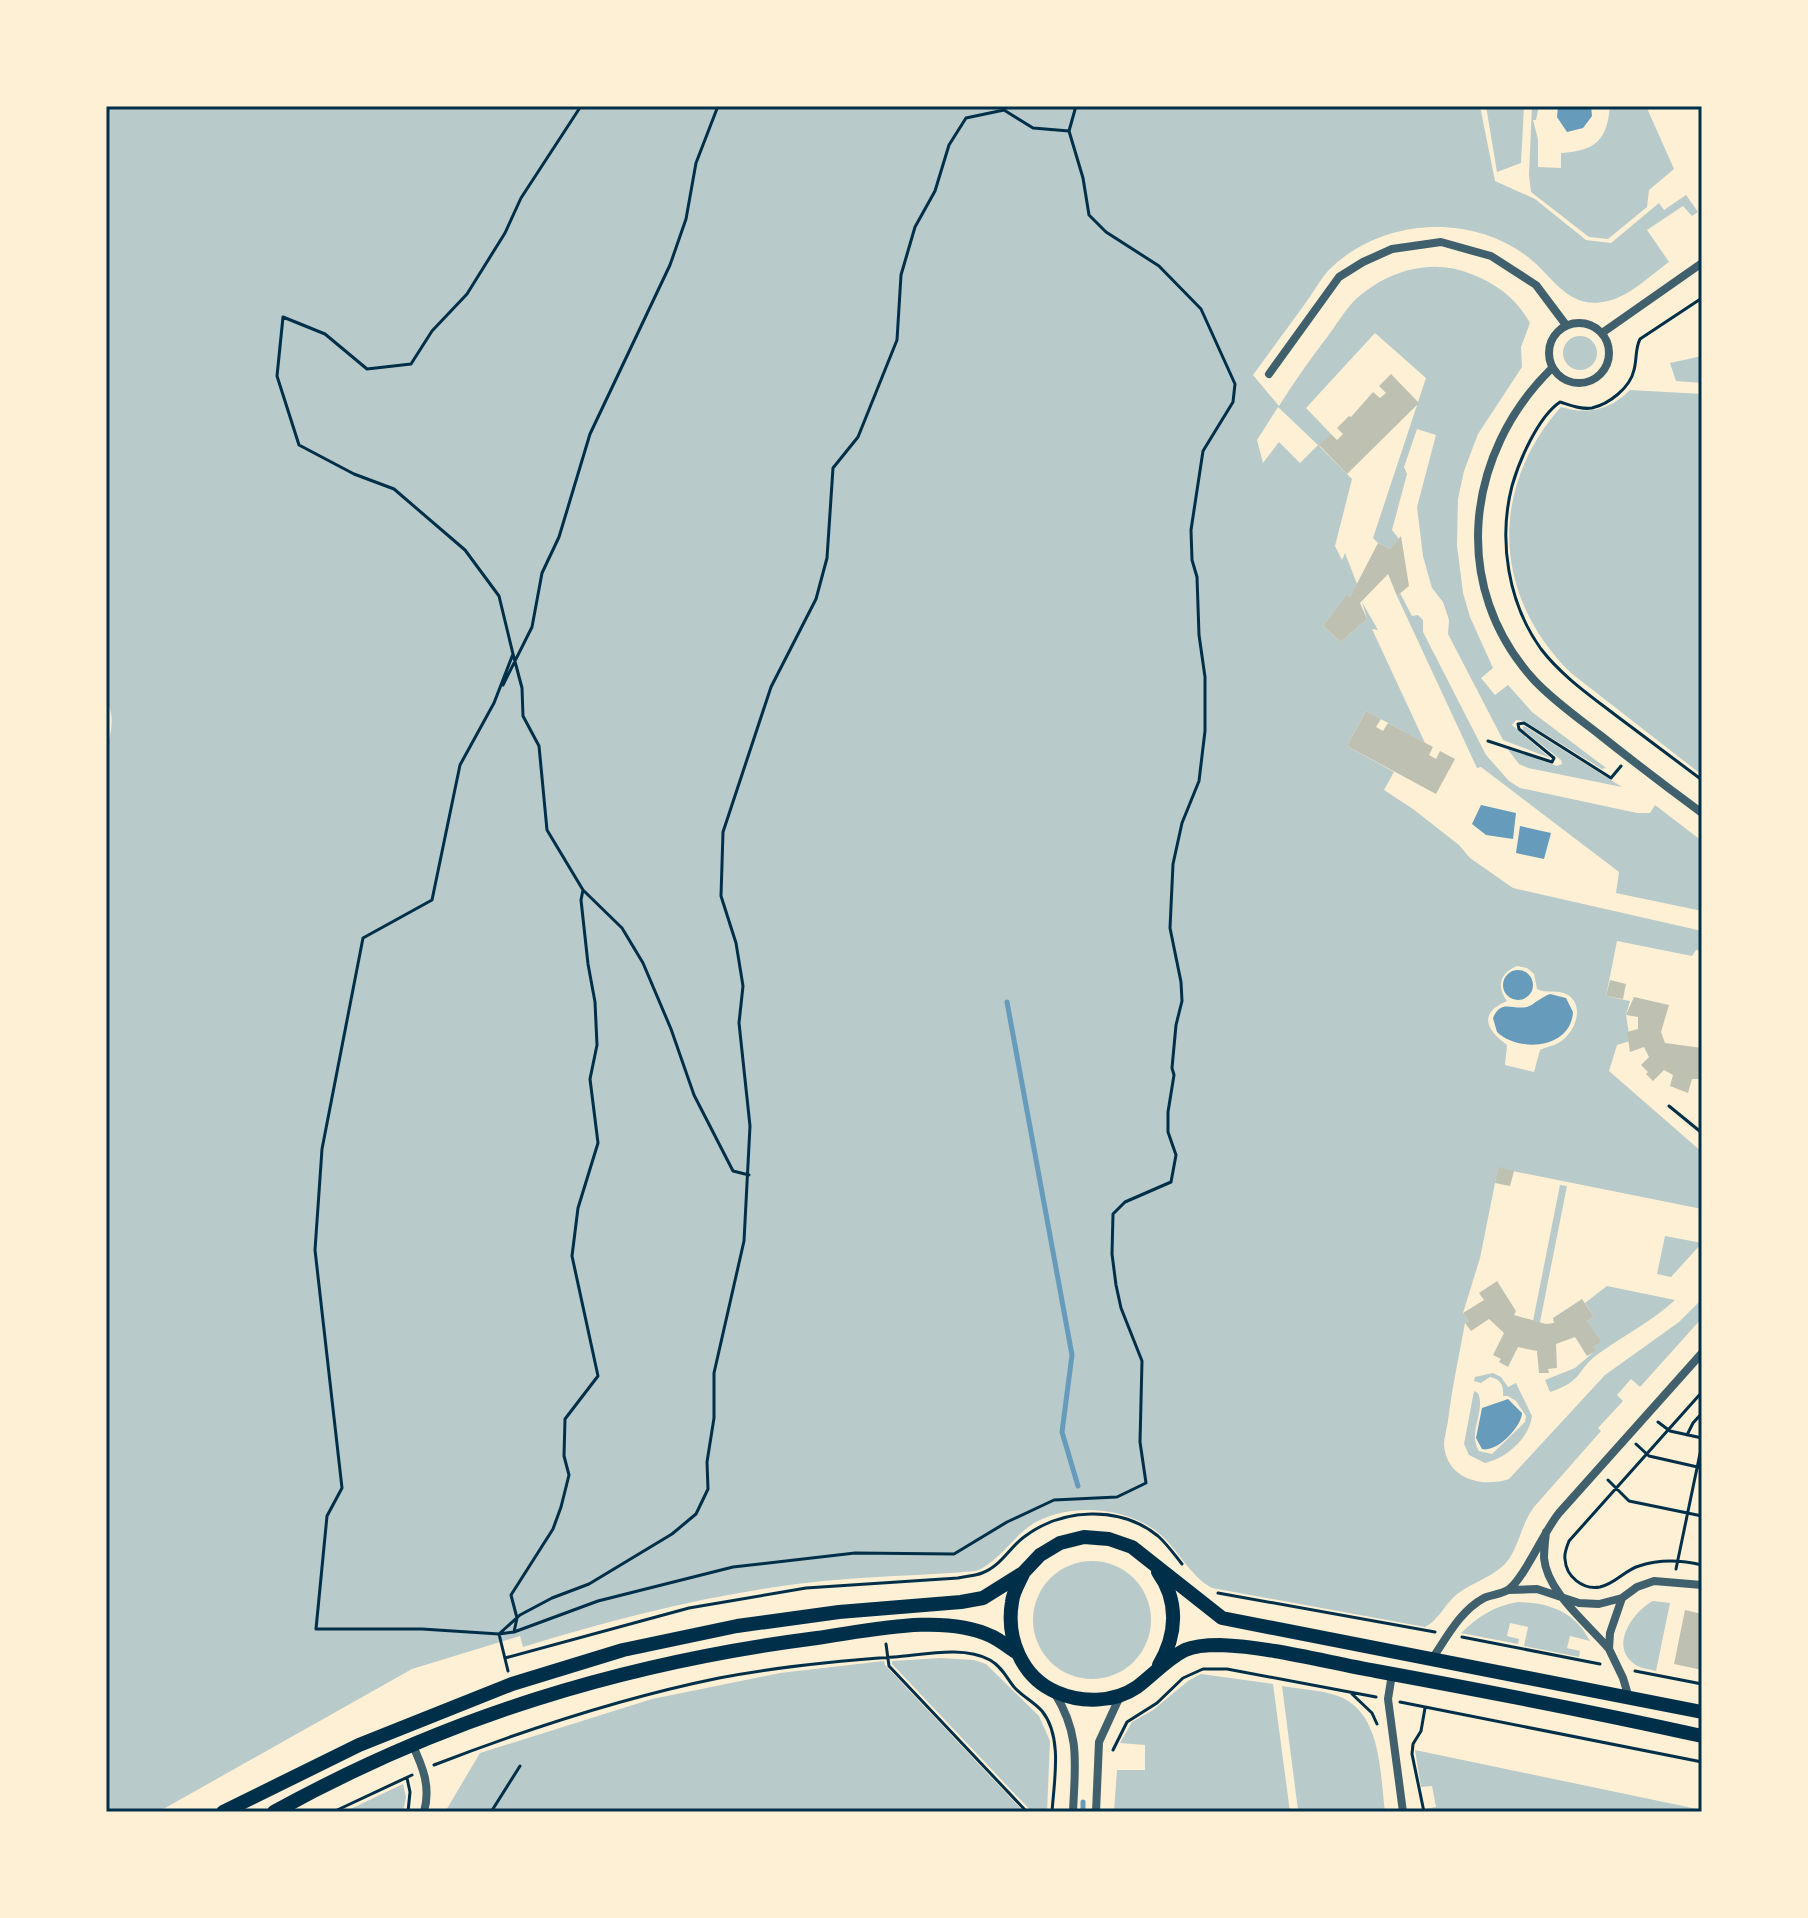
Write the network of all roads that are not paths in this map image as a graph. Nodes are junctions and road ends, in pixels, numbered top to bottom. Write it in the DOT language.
graph roads {
  1 [pos="1702,263"];
  2 [pos="1566,325"];
  3 [pos="1602,333"];
  4 [pos="1552,368"];
  5 [pos="1269,374"];
  6 [pos="1702,813"];
  7 [pos="1702,1353"];
  8 [pos="1546,1529"];
  9 [pos="1151,1562"];
  10 [pos="1023,1573"];
  11 [pos="1702,1585"];
  12 [pos="1508,1590"];
  13 [pos="1561,1598"];
  14 [pos="1622,1598"];
  15 [pos="1609,1649"];
  16 [pos="1016,1652"];
  17 [pos="1432,1659"];
  18 [pos="1156,1670"];
  19 [pos="1392,1674"];
  20 [pos="1054,1692"];
  21 [pos="1121,1694"];
  22 [pos="1629,1699"];
  23 [pos="1702,1712"];
  24 [pos="1702,1736"];
  25 [pos="412,1744"];
  26 [pos="223,1812"];
  27 [pos="274,1812"];
  28 [pos="424,1812"];
  29 [pos="1073,1812"];
  30 [pos="1096,1812"];
  31 [pos="1403,1812"];
  1 -- 3 [label="street"];
  2 -- 3 [label="street"];
  2 -- 4 [label="street"];
  2 -- 5 [label="street"];
  3 -- 4 [label="street"];
  4 -- 6 [label="street"];
  7 -- 8 [label="street"];
  8 -- 12 [label="street"];
  8 -- 13 [label="street"];
  9 -- 10 [label="main road"];
  9 -- 17 [label="main road"];
  9 -- 18 [label="main road"];
  10 -- 16 [label="main road"];
  10 -- 26 [label="main road"];
  11 -- 14 [label="street"];
  12 -- 13 [label="street"];
  12 -- 17 [label="street"];
  13 -- 14 [label="street"];
  13 -- 15 [label="street"];
  14 -- 15 [label="street"];
  15 -- 22 [label="street"];
  16 -- 20 [label="main road"];
  16 -- 25 [label="main road"];
  17 -- 22 [label="main road"];
  18 -- 19 [label="main road"];
  18 -- 21 [label="main road"];
  19 -- 24 [label="main road"];
  19 -- 31 [label="street"];
  20 -- 21 [label="main road"];
  20 -- 29 [label="street"];
  21 -- 30 [label="street"];
  22 -- 23 [label="main road"];
  25 -- 27 [label="main road"];
  25 -- 28 [label="street"];
}
